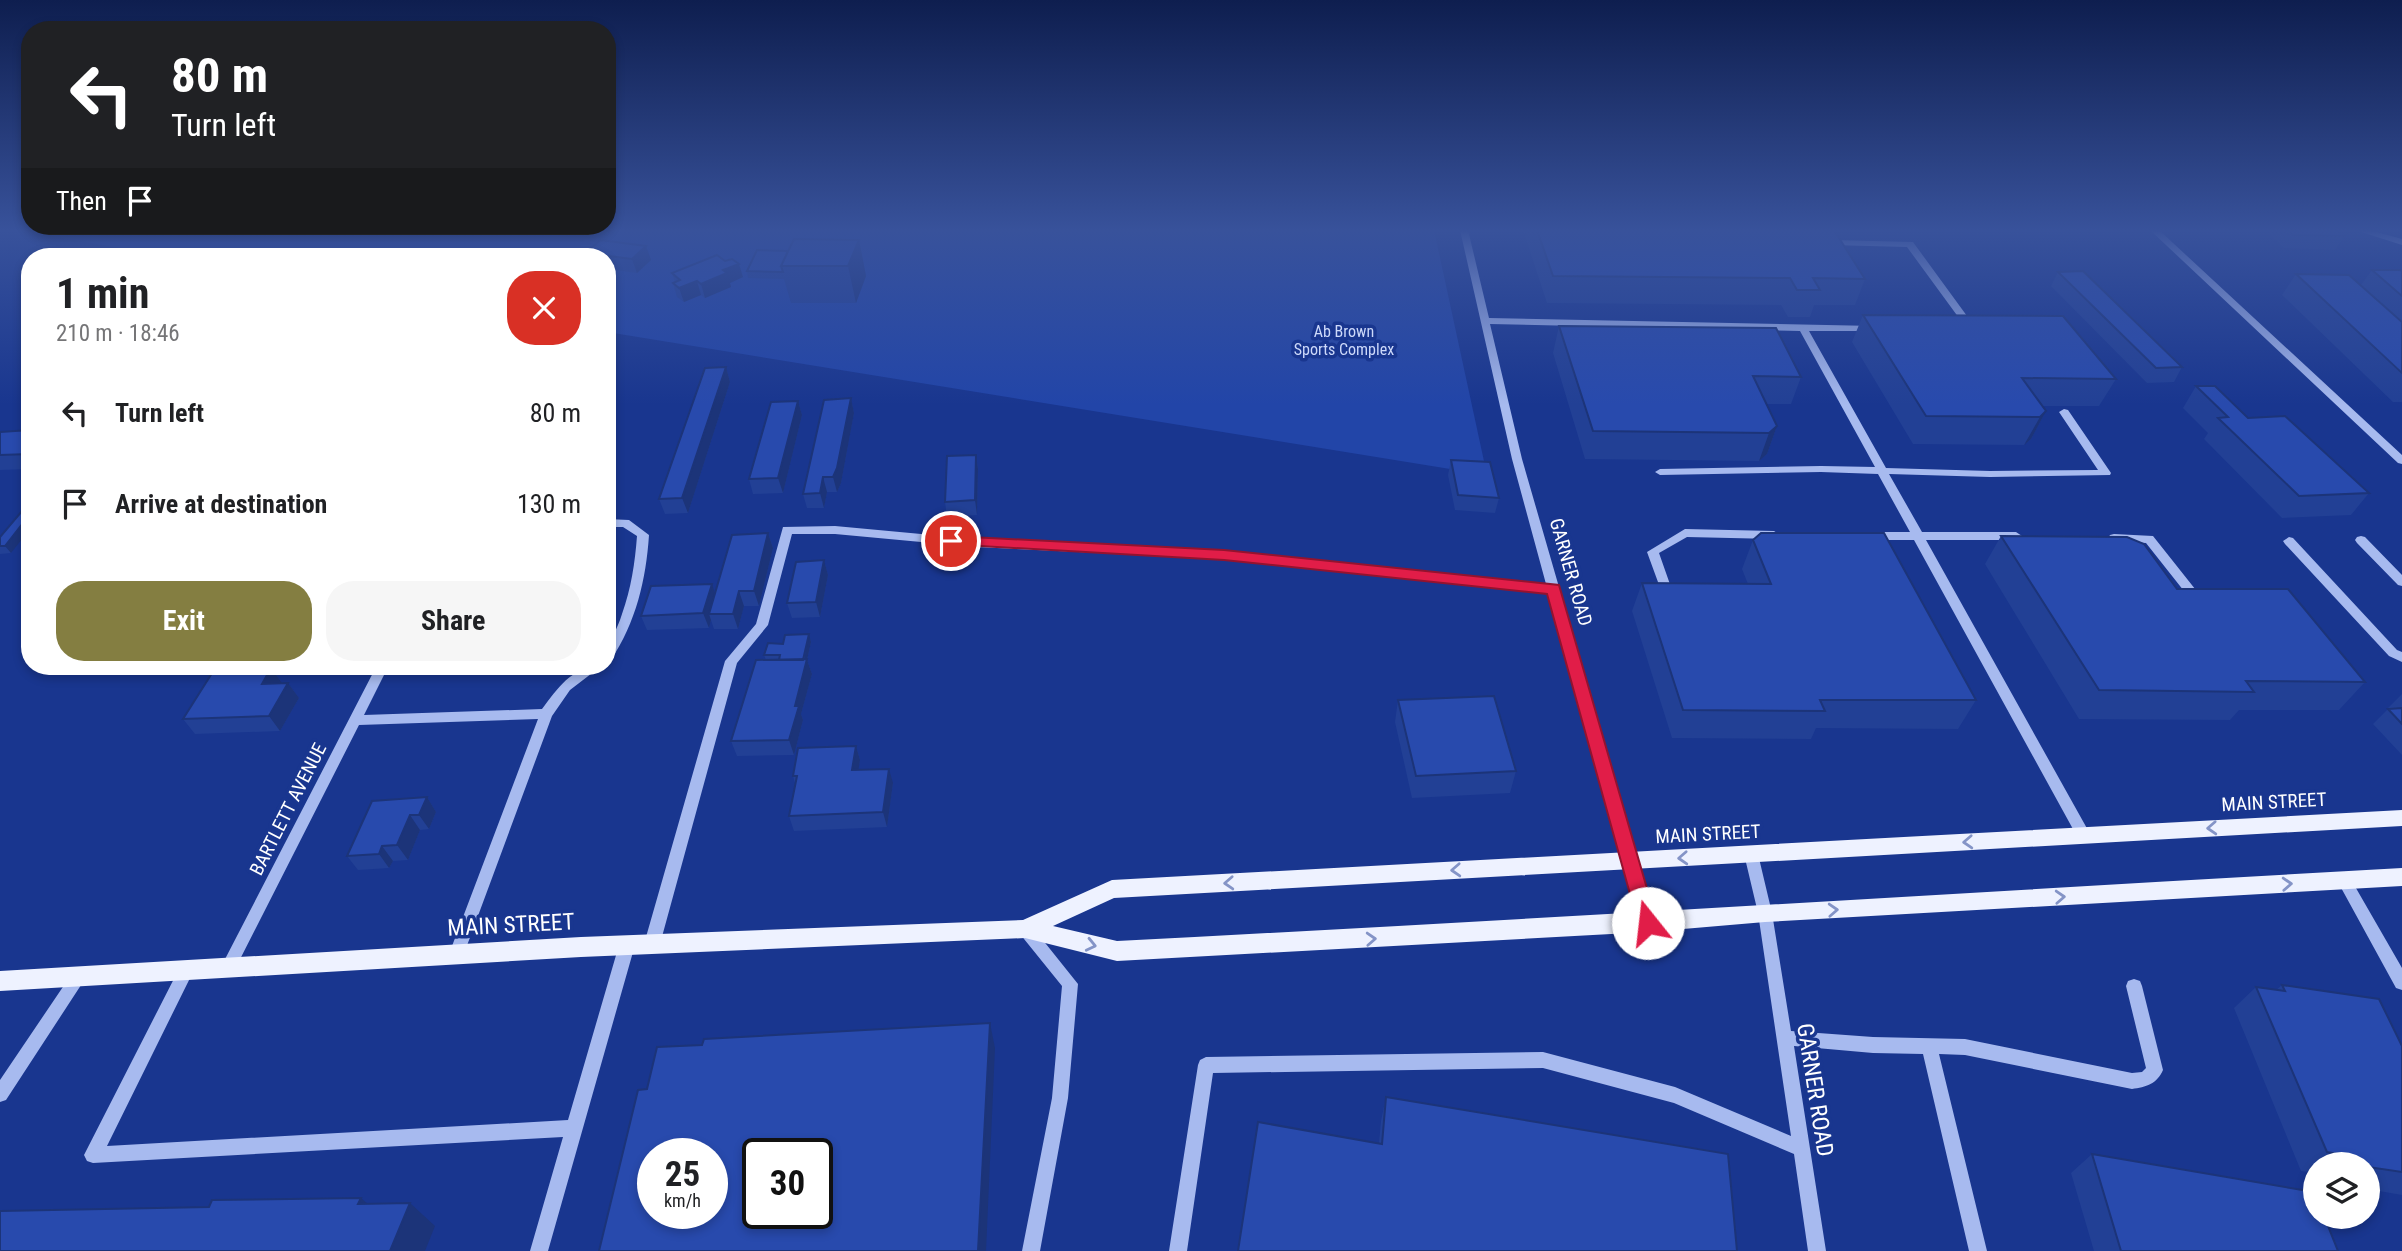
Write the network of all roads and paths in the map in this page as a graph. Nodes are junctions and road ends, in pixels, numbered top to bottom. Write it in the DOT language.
graph roads {
  1 [pos="1477,288"];
  2 [pos="1942,288"];
  3 [pos="2217,288"];
  4 [pos="1485,321"];
  5 [pos="1803,328"];
  6 [pos="1881,328"];
  7 [pos="1959,329"];
  8 [pos="2064,412"];
  9 [pos="2402,461"];
  10 [pos="1660,472"];
  11 [pos="1883,473"];
  12 [pos="616,523"];
  13 [pos="1787,536"];
  14 [pos="1853,536"];
  15 [pos="2031,536"];
  16 [pos="1919,537"];
  17 [pos="2096,538"];
  18 [pos="2361,540"];
  19 [pos="2289,541"];
  20 [pos="2402,582"];
  21 [pos="1554,589"];
  22 [pos="1666,590"];
  23 [pos="2201,605"];
  24 [pos="616,646"];
  25 [pos="2402,657"];
  26 [pos="378,675"];
  27 [pos="582,675"];
  28 [pos="547,714"];
  29 [pos="355,720"];
  30 [pos="2402,818"];
  31 [pos="2084,836"];
  32 [pos="1751,854"];
  33 [pos="1630,861"];
  34 [pos="2402,877"];
  35 [pos="2344,880"];
  36 [pos="1765,913"];
  37 [pos="1648,923"];
  38 [pos="1025,929"];
  39 [pos="652,944"];
  40 [pos="627,945"];
  41 [pos="457,954"];
  42 [pos="228,968"];
  43 [pos="186,970"];
  44 [pos="78,977"];
  45 [pos="0,981"];
  46 [pos="2402,983"];
  47 [pos="2134,986"];
  48 [pos="1784,1038"];
  49 [pos="1928,1046"];
  50 [pos="0,1094"];
  51 [pos="574,1128"];
  52 [pos="1801,1149"];
  53 [pos="539,1251"];
  54 [pos="1031,1251"];
  55 [pos="1178,1251"];
  56 [pos="1817,1251"];
  57 [pos="1978,1251"];
  1 -- 4 [label="street, GARNER ROAD"];
  2 -- 7 [label="street"];
  3 -- 9 [label="lane"];
  4 -- 5 [label="street"];
  4 -- 21 [label="street, GARNER ROAD"];
  5 -- 6 [label="street"];
  5 -- 11 [label="street"];
  8 -- 11 [label="street"];
  10 -- 11 [label="street"];
  11 -- 16 [label="street"];
  12 -- 24 [label="street"];
  13 -- 22 [label="street"];
  14 -- 16 [label="street"];
  15 -- 16 [label="street"];
  16 -- 31 [label="street"];
  17 -- 23 [label="street"];
  18 -- 20 [label="street"];
  19 -- 25 [label="street"];
  21 -- 33 [label="street, GARNER ROAD"];
  21 -- 39 [label="street"];
  26 -- 29 [label="street, BARTLETT AVENUE"];
  27 -- 28 [label="street"];
  28 -- 29 [label="street"];
  28 -- 41 [label="street"];
  29 -- 42 [label="street, BARTLETT AVENUE"];
  30 -- 31 [label="main road, MAIN STREET, one-way"];
  31 -- 32 [label="main road, MAIN STREET, one-way"];
  32 -- 33 [label="main road, MAIN STREET, one-way"];
  32 -- 36 [label="street, GARNER ROAD"];
  33 -- 37 [label="street, GARNER ROAD"];
  33 -- 38 [label="main road, MAIN STREET, one-way"];
  34 -- 35 [label="main road, MAIN STREET"];
  36 -- 35 [label="main road, MAIN STREET, one-way"];
  35 -- 46 [label="lane"];
  36 -- 37 [label="main road, MAIN STREET"];
  36 -- 48 [label="street, GARNER ROAD"];
  38 -- 37 [label="main road, MAIN STREET, one-way"];
  38 -- 39 [label="main road, MAIN STREET"];
  38 -- 54 [label="street"];
  39 -- 40 [label="main road, MAIN STREET"];
  40 -- 41 [label="main road, MAIN STREET"];
  40 -- 51 [label="street"];
  41 -- 42 [label="main road, MAIN STREET"];
  42 -- 43 [label="main road, MAIN STREET"];
  43 -- 44 [label="main road, MAIN STREET"];
  43 -- 51 [label="street"];
  44 -- 45 [label="main road, MAIN STREET"];
  44 -- 50 [label="street"];
  47 -- 49 [label="street"];
  48 -- 49 [label="street"];
  48 -- 52 [label="street, GARNER ROAD"];
  49 -- 57 [label="lane"];
  51 -- 53 [label="street"];
  52 -- 55 [label="street"];
  52 -- 56 [label="street, GARNER ROAD"];
}
